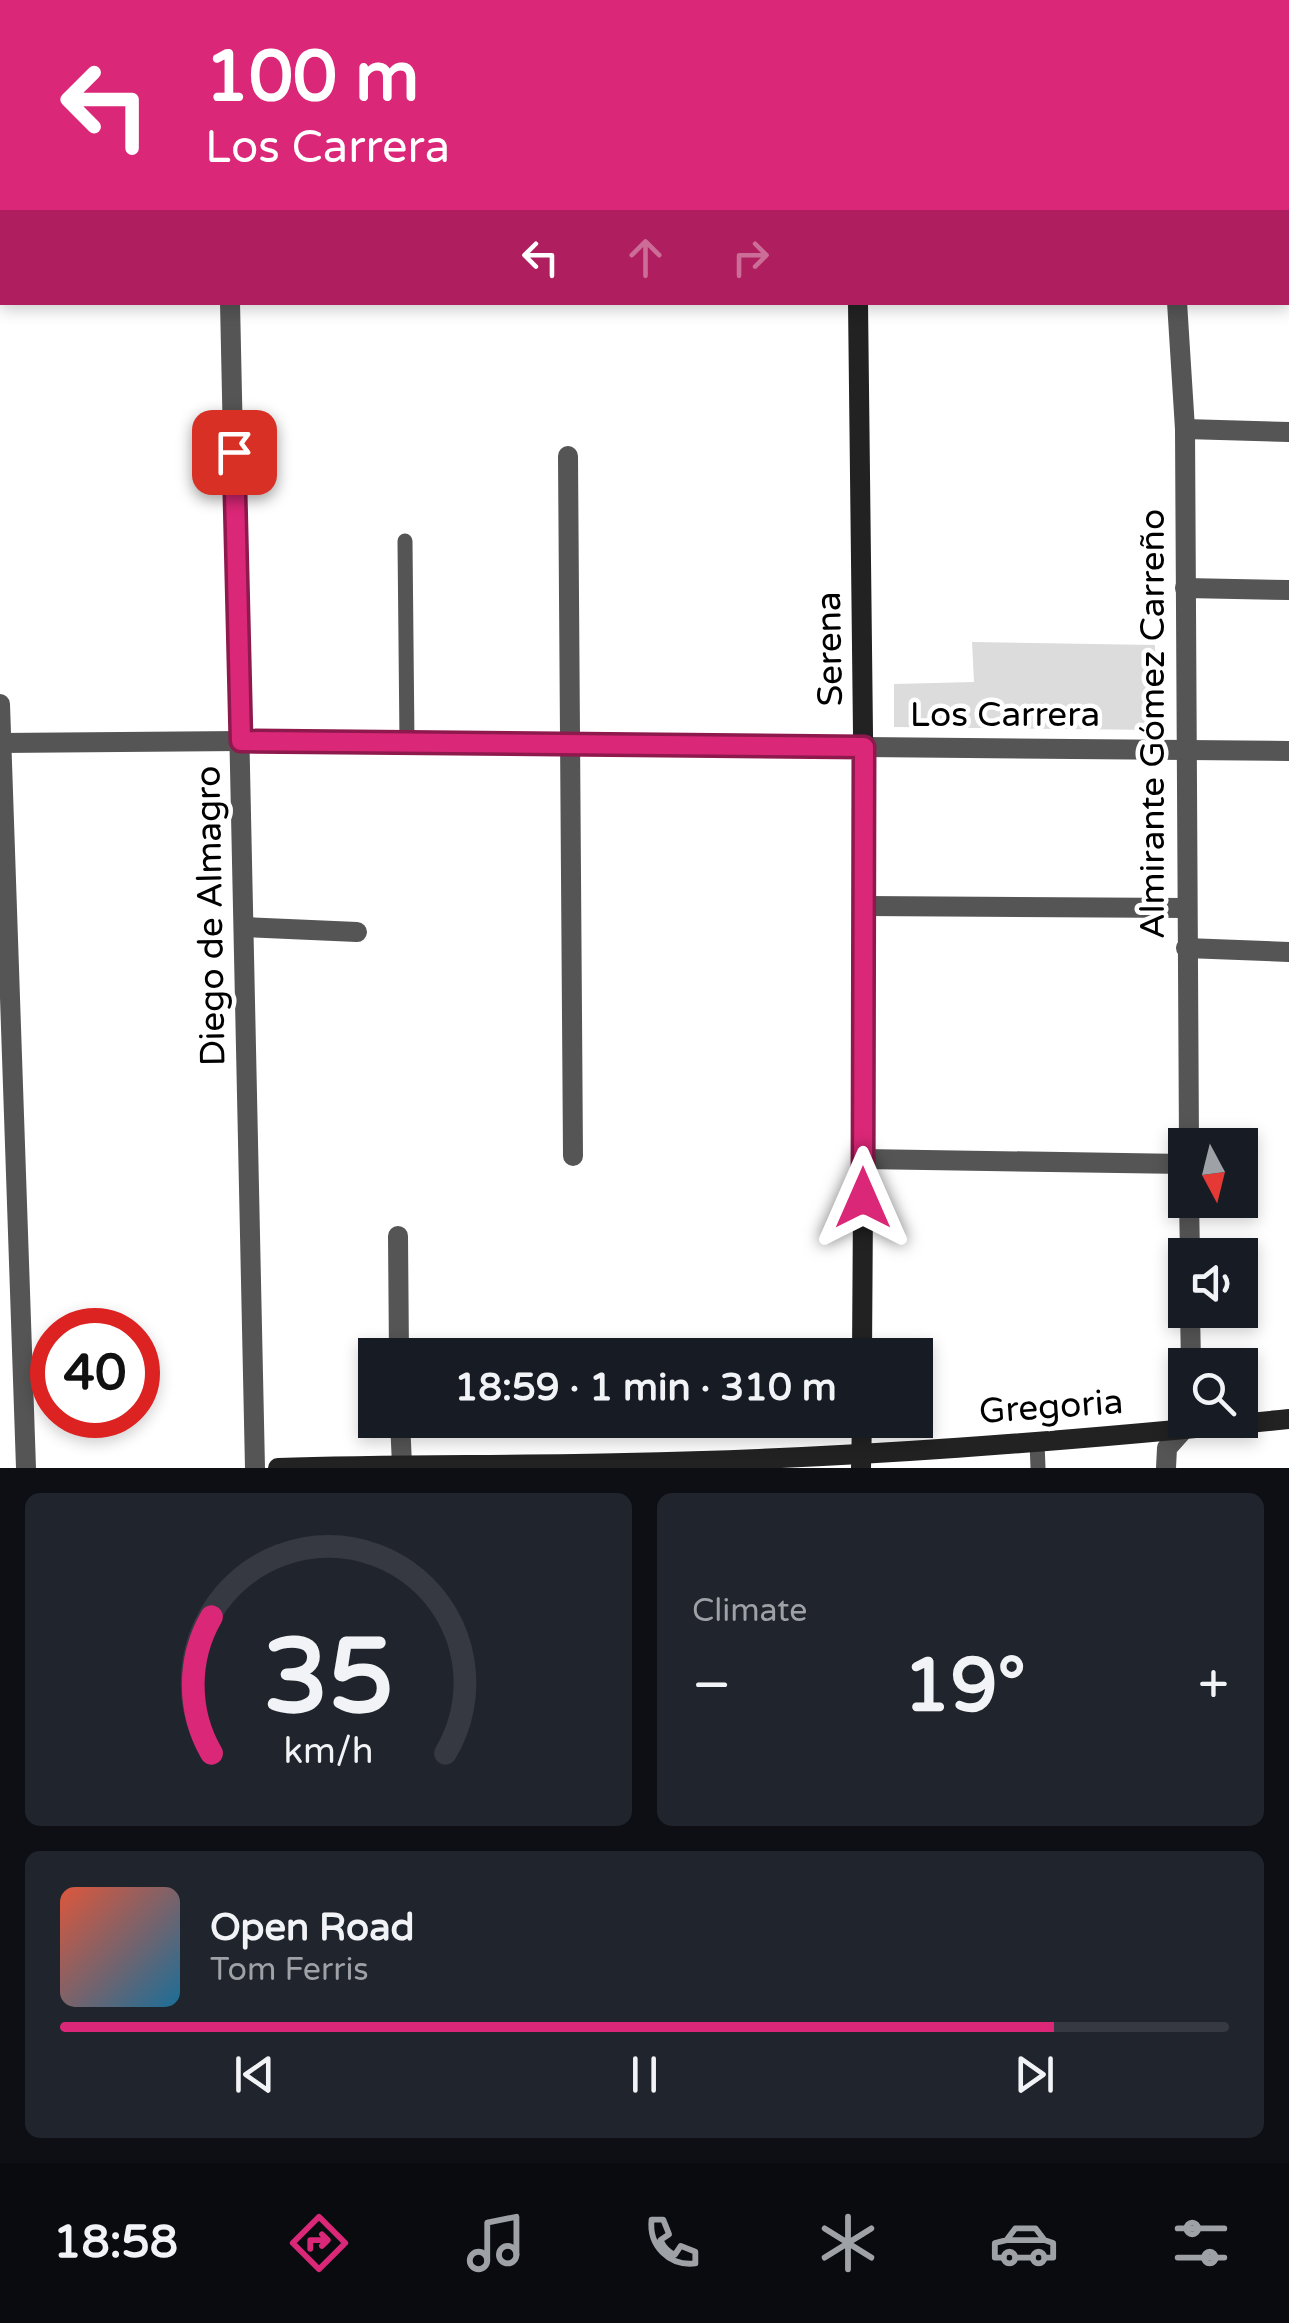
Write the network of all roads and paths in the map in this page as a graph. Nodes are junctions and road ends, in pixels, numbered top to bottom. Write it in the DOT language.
graph roads {
  1 [pos="230,305"];
  2 [pos="858,305"];
  3 [pos="1177,305"];
  4 [pos="1186,429"];
  5 [pos="1289,432"];
  6 [pos="568,456"];
  7 [pos="405,541"];
  8 [pos="1185,588"];
  9 [pos="1289,590"];
  10 [pos="0,704"];
  11 [pos="241,741"];
  12 [pos="407,742"];
  13 [pos="1,743"];
  14 [pos="570,744"];
  15 [pos="864,747"];
  16 [pos="1185,747"];
  17 [pos="1289,751"];
  18 [pos="865,906"];
  19 [pos="1186,908"];
  20 [pos="244,926"];
  21 [pos="357,932"];
  22 [pos="1186,948"];
  23 [pos="1289,952"];
  24 [pos="1188,1128"];
  25 [pos="573,1156"];
  26 [pos="863,1159"];
  27 [pos="1168,1164"];
  28 [pos="398,1236"];
  29 [pos="399,1338"];
  30 [pos="862,1338"];
  31 [pos="1289,1418"];
  32 [pos="1258,1420"];
  33 [pos="1168,1427"];
  34 [pos="395,1438"];
  35 [pos="1175,1438"];
  36 [pos="1037,1442"];
  37 [pos="861,1460"];
  38 [pos="388,1466"];
  39 [pos="26,1468"];
  40 [pos="254,1468"];
  41 [pos="278,1468"];
  42 [pos="1038,1468"];
  43 [pos="1166,1468"];
  1 -- 11 [label="street, Diego de Almagro"];
  2 -- 15 [label="street, Serena"];
  3 -- 4 [label="street, Almirante Gómez Carreño"];
  4 -- 5 [label="street"];
  4 -- 8 [label="street, Almirante Gómez Carreño"];
  6 -- 14 [label="street"];
  7 -- 12 [label="lane"];
  8 -- 9 [label="street"];
  8 -- 16 [label="street, Almirante Gómez Carreño"];
  10 -- 13 [label="street"];
  11 -- 12 [label="street, Los Carrera"];
  11 -- 13 [label="street, Los Carrera"];
  11 -- 20 [label="street, Diego de Almagro"];
  12 -- 14 [label="street, Los Carrera"];
  13 -- 39 [label="street"];
  14 -- 15 [label="street, Los Carrera"];
  14 -- 25 [label="street"];
  15 -- 16 [label="street, Los Carrera"];
  15 -- 18 [label="street, Serena"];
  16 -- 17 [label="street, Los Carrera"];
  16 -- 19 [label="street, Almirante Gómez Carreño"];
  18 -- 19 [label="street"];
  18 -- 26 [label="street, Serena"];
  19 -- 22 [label="street, Almirante Gómez Carreño"];
  20 -- 21 [label="street"];
  20 -- 40 [label="street, Diego de Almagro"];
  22 -- 23 [label="street"];
  22 -- 24 [label="street, Almirante Gómez Carreño"];
  26 -- 27 [label="street"];
  26 -- 30 [label="street, Serena"];
  28 -- 29 [label="street"];
  31 -- 32 [label="street, Gregoria"];
  33 -- 36 [label="street, Gregoria"];
  34 -- 38 [label="street"];
  35 -- 43 [label="street"];
  36 -- 37 [label="street, Gregoria"];
  36 -- 42 [label="lane"];
  37 -- 38 [label="street, Gregoria"];
  38 -- 41 [label="street, Gregoria"];
}
